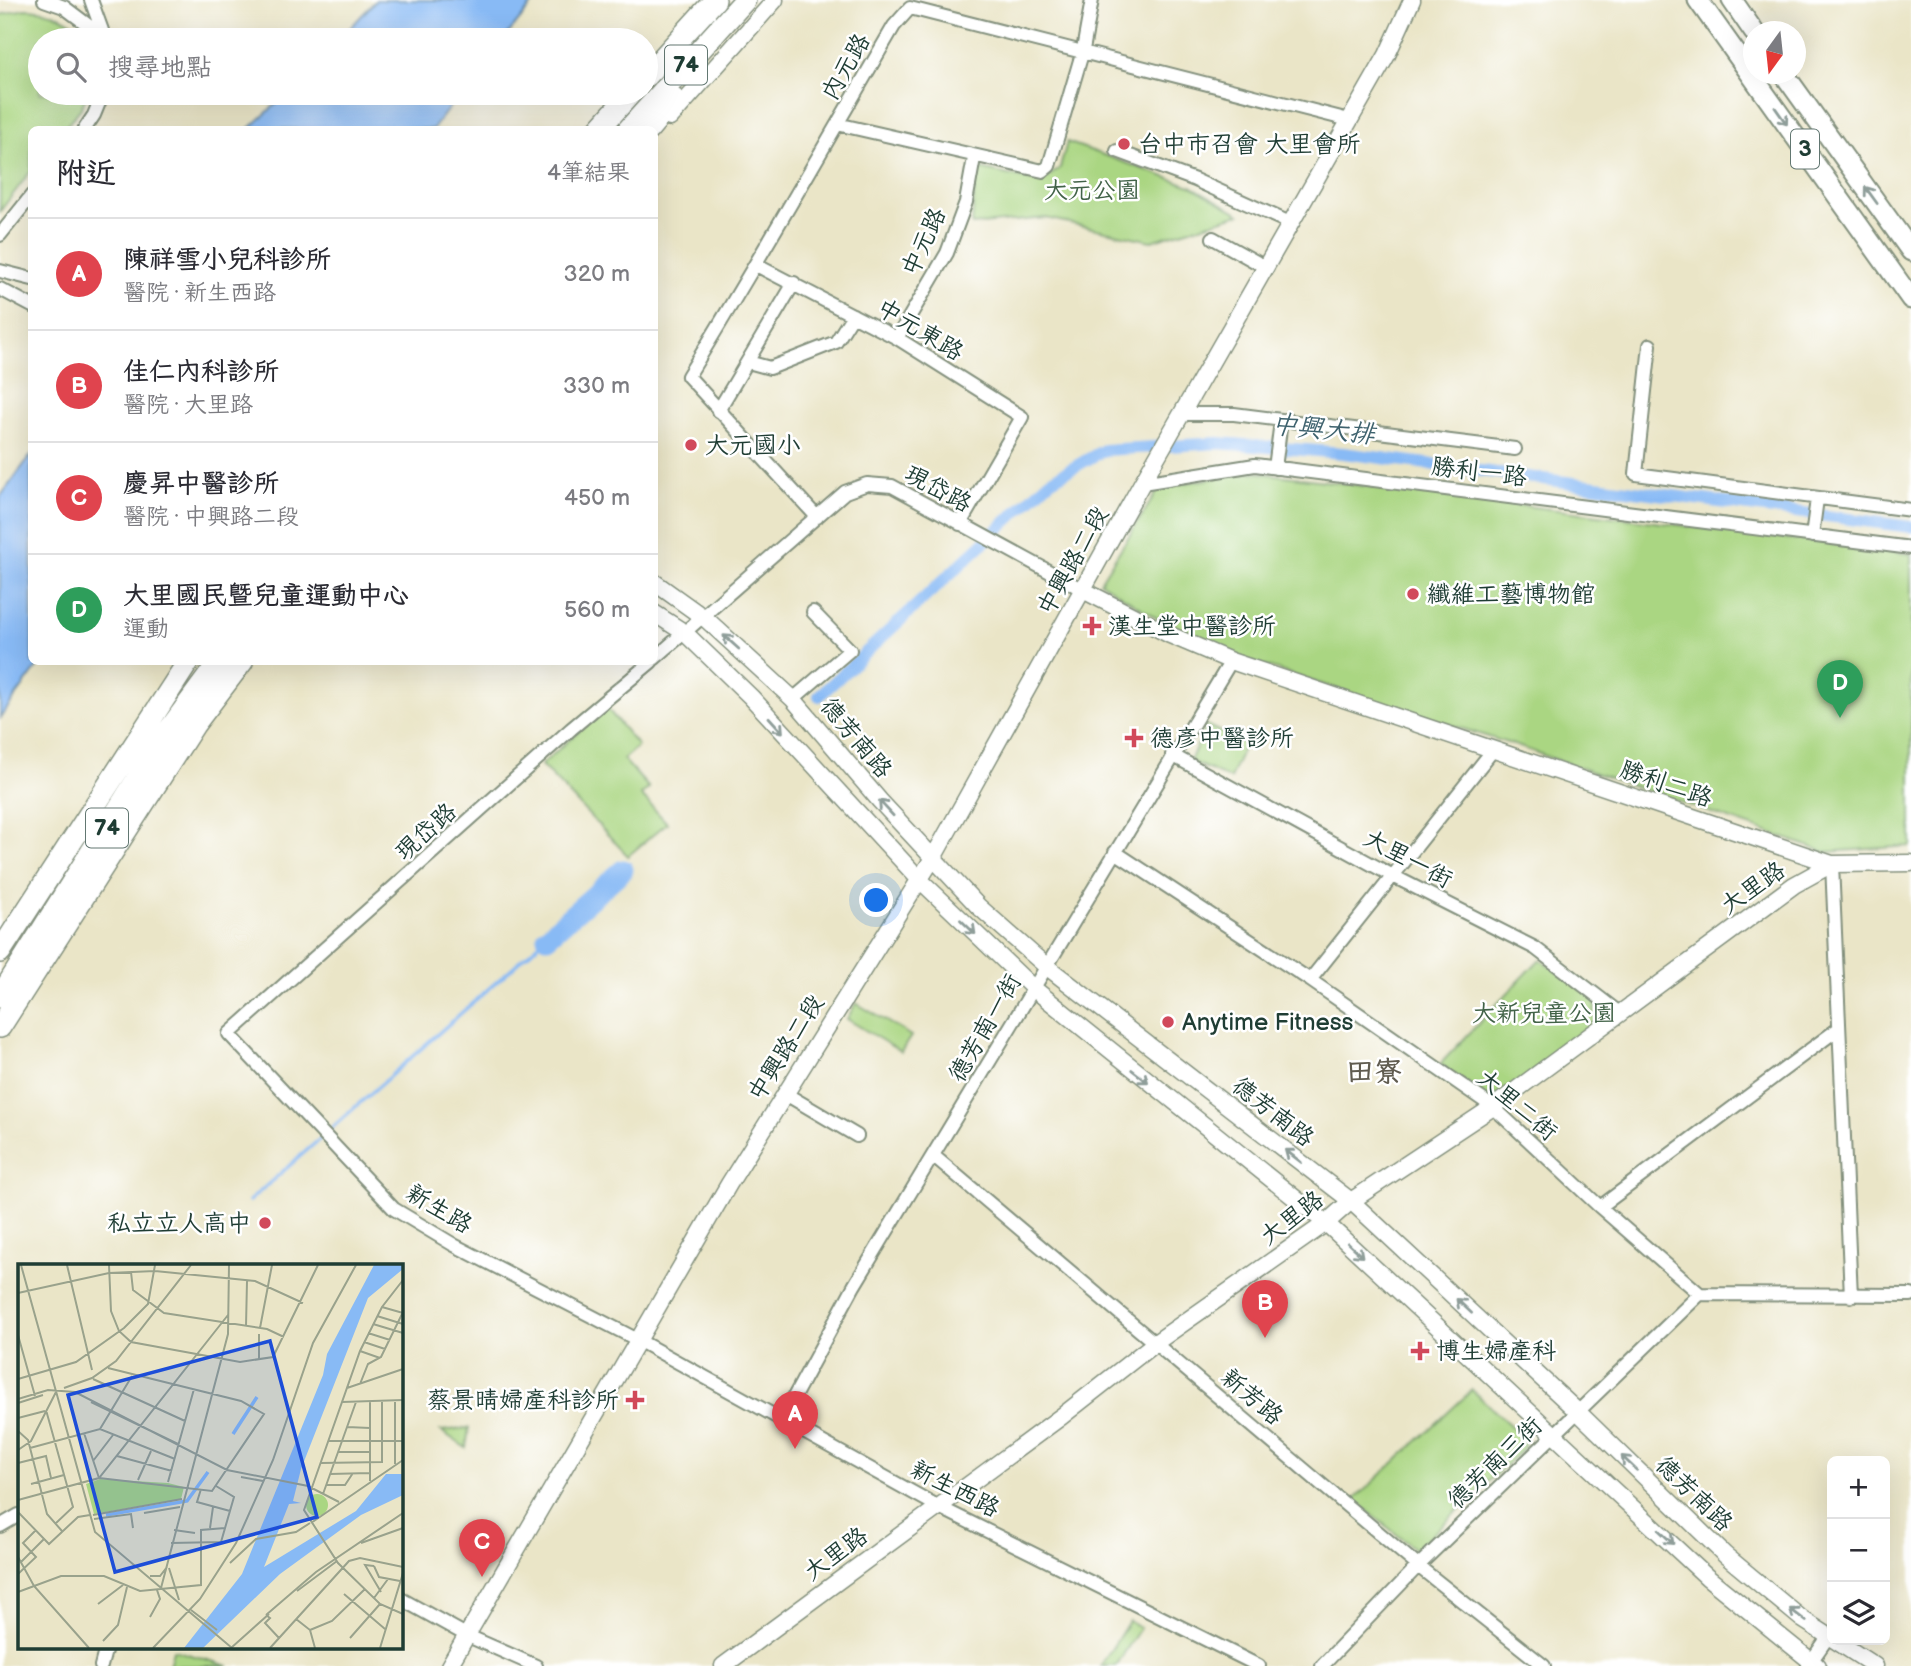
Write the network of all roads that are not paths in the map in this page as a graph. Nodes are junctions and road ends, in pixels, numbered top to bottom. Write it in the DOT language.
graph roads {
  1 [pos="44,0"];
  2 [pos="91,0"];
  3 [pos="715,0"];
  4 [pos="734,0"];
  5 [pos="745,0"];
  6 [pos="760,0"];
  7 [pos="775,0"];
  8 [pos="1092,0"];
  9 [pos="1412,0"];
  10 [pos="1698,0"];
  11 [pos="1732,0"];
  12 [pos="1746,21"];
  13 [pos="91,28"];
  14 [pos="101,28"];
  15 [pos="1083,50"];
  16 [pos="658,63"];
  17 [pos="1791,84"];
  18 [pos="658,87"];
  19 [pos="658,97"];
  20 [pos="99,105"];
  21 [pos="620,105"];
  22 [pos="642,105"];
  23 [pos="650,105"];
  24 [pos="1349,120"];
  25 [pos="837,124"];
  26 [pos="87,126"];
  27 [pos="602,126"];
  28 [pos="624,126"];
  29 [pos="632,126"];
  30 [pos="651,126"];
  31 [pos="658,131"];
  32 [pos="1117,151"];
  33 [pos="974,158"];
  34 [pos="28,200"];
  35 [pos="1292,224"];
  36 [pos="0,235"];
  37 [pos="1213,238"];
  38 [pos="1911,251"];
  39 [pos="756,265"];
  40 [pos="1267,268"];
  41 [pos="0,271"];
  42 [pos="28,278"];
  43 [pos="794,283"];
  44 [pos="0,289"];
  45 [pos="1911,299"];
  46 [pos="28,304"];
  47 [pos="853,315"];
  48 [pos="897,338"];
  49 [pos="1650,345"];
  50 [pos="748,362"];
  51 [pos="718,411"];
  52 [pos="1181,417"];
  53 [pos="1281,421"];
  54 [pos="1515,449"];
  55 [pos="1275,468"];
  56 [pos="1142,483"];
  57 [pos="1817,499"];
  58 [pos="1911,510"];
  59 [pos="817,517"];
  60 [pos="960,524"];
  61 [pos="1812,536"];
  62 [pos="1911,548"];
  63 [pos="658,585"];
  64 [pos="1083,590"];
  65 [pos="813,612"];
  66 [pos="658,616"];
  67 [pos="702,617"];
  68 [pos="685,633"];
  69 [pos="658,656"];
  70 [pos="1231,661"];
  71 [pos="186,665"];
  72 [pos="206,665"];
  73 [pos="217,665"];
  74 [pos="240,665"];
  75 [pos="246,665"];
  76 [pos="647,665"];
  77 [pos="793,699"];
  78 [pos="1493,750"];
  79 [pos="1172,754"];
  80 [pos="1115,852"];
  81 [pos="933,858"];
  82 [pos="1911,863"];
  83 [pos="1832,864"];
  84 [pos="1393,876"];
  85 [pos="919,880"];
  86 [pos="0,952"];
  87 [pos="1046,965"];
  88 [pos="0,979"];
  89 [pos="1310,980"];
  90 [pos="1032,988"];
  91 [pos="0,997"];
  92 [pos="1618,1012"];
  93 [pos="0,1027"];
  94 [pos="1838,1029"];
  95 [pos="229,1034"];
  96 [pos="0,1037"];
  97 [pos="784,1093"];
  98 [pos="1493,1107"];
  99 [pos="857,1136"];
  100 [pos="934,1157"];
  101 [pos="1351,1201"];
  102 [pos="1600,1208"];
  103 [pos="1326,1223"];
  104 [pos="1700,1294"];
  105 [pos="1911,1294"];
  106 [pos="1851,1296"];
  107 [pos="636,1339"];
  108 [pos="1156,1343"];
  109 [pos="1578,1412"];
  110 [pos="782,1419"];
  111 [pos="1556,1433"];
  112 [pos="939,1507"];
  113 [pos="18,1516"];
  114 [pos="0,1527"];
  115 [pos="1418,1566"];
  116 [pos="402,1600"];
  117 [pos="468,1636"];
  118 [pos="1827,1636"];
  119 [pos="1827,1639"];
  120 [pos="1841,1645"];
  121 [pos="106,1648"];
  122 [pos="1812,1665"];
  123 [pos="101,1666"];
  124 [pos="449,1666"];
  125 [pos="536,1666"];
  126 [pos="723,1666"];
  127 [pos="1259,1666"];
  128 [pos="1322,1666"];
  129 [pos="1544,1666"];
  130 [pos="1875,1666"];
  1 -- 13 [label="street"];
  2 -- 14 [label="street"];
  3 -- 16 [label="highway, 74"];
  4 -- 18 [label="street"];
  5 -- 19 [label="highway, 74"];
  6 -- 30 [label="highway"];
  7 -- 31 [label="street"];
  8 -- 15 [label="street"];
  9 -- 24 [label="street"];
  10 -- 45 [label="main road, 3, one-way"];
  11 -- 12 [label="main road"];
  15 -- 24 [label="street, 內元路"];
  15 -- 25 [label="street, 內元路"];
  15 -- 33 [label="street"];
  38 -- 17 [label="main road, 3, one-way"];
  20 -- 26 [label="street"];
  21 -- 27 [label="highway, 74"];
  22 -- 28 [label="street"];
  23 -- 29 [label="highway, 74"];
  24 -- 35 [label="street"];
  25 -- 33 [label="street"];
  25 -- 39 [label="street, 內元路"];
  32 -- 35 [label="street"];
  33 -- 48 [label="street, 中元路"];
  34 -- 36 [label="street"];
  35 -- 40 [label="street"];
  37 -- 40 [label="street"];
  39 -- 43 [label="street, 中元東路"];
  39 -- 51 [label="street, 內元路"];
  40 -- 52 [label="street"];
  41 -- 42 [label="street"];
  43 -- 47 [label="street, 中元東路"];
  43 -- 50 [label="street"];
  44 -- 46 [label="street"];
  47 -- 48 [label="street, 中元東路"];
  47 -- 50 [label="street"];
  48 -- 60 [label="street, 中元東路"];
  49 -- 57 [label="street"];
  50 -- 51 [label="street"];
  51 -- 59 [label="street, 內元路"];
  52 -- 53 [label="street"];
  52 -- 56 [label="street, 中興路二段"];
  53 -- 54 [label="street"];
  53 -- 55 [label="street"];
  55 -- 56 [label="street, 勝利一路"];
  55 -- 61 [label="street, 勝利一路"];
  56 -- 64 [label="street, 中興路二段"];
  57 -- 58 [label="street"];
  57 -- 61 [label="street"];
  59 -- 60 [label="street, 現岱路"];
  59 -- 67 [label="street, 現岱路"];
  60 -- 64 [label="street, 現岱路"];
  61 -- 62 [label="street, 勝利一路"];
  63 -- 67 [label="street, 德芳南路"];
  64 -- 70 [label="street, 勝利二路"];
  64 -- 81 [label="street, 中興路二段"];
  65 -- 77 [label="street"];
  66 -- 68 [label="street, 德芳南路"];
  67 -- 68 [label="street, 現岱路"];
  77 -- 67 [label="street, 德芳南路, one-way"];
  68 -- 69 [label="street, 現岱路"];
  68 -- 85 [label="street, 德芳南路, one-way"];
  70 -- 78 [label="street, 勝利二路"];
  70 -- 79 [label="street, 德芳南一街"];
  71 -- 86 [label="highway, 74"];
  72 -- 88 [label="street"];
  73 -- 91 [label="highway, 74"];
  74 -- 93 [label="highway"];
  75 -- 96 [label="street"];
  76 -- 95 [label="street, 現岱路"];
  81 -- 77 [label="street, 德芳南路, one-way"];
  78 -- 83 [label="street, 勝利二路"];
  78 -- 84 [label="street"];
  79 -- 80 [label="street, 德芳南一街"];
  79 -- 84 [label="street, 大里一街"];
  80 -- 87 [label="street, 德芳南一街"];
  80 -- 89 [label="street, 大里二街"];
  81 -- 85 [label="street, 中興路二段"];
  81 -- 87 [label="street, 德芳南路"];
  82 -- 83 [label="street, 大里路"];
  83 -- 92 [label="street, 大里路"];
  83 -- 94 [label="street"];
  84 -- 89 [label="street"];
  84 -- 92 [label="street, 大里一街"];
  85 -- 90 [label="street, 德芳南路, one-way"];
  85 -- 97 [label="street, 中興路二段"];
  87 -- 90 [label="street, 德芳南一街"];
  101 -- 87 [label="street, 德芳南路, one-way"];
  89 -- 98 [label="street, 大里二街"];
  90 -- 100 [label="street, 德芳南一街"];
  90 -- 103 [label="street, 德芳南路, one-way"];
  92 -- 98 [label="street, 大里路"];
  94 -- 102 [label="street"];
  94 -- 106 [label="street"];
  95 -- 107 [label="street, 新生路"];
  97 -- 99 [label="street"];
  97 -- 107 [label="street, 中興路二段"];
  98 -- 101 [label="street, 大里路"];
  98 -- 102 [label="street, 大里二街"];
  100 -- 108 [label="street, 新芳路"];
  100 -- 110 [label="street, 德芳南一街"];
  101 -- 103 [label="street, 大里路"];
  109 -- 101 [label="street, 德芳南路, one-way"];
  102 -- 104 [label="street, 大里二街"];
  103 -- 108 [label="street, 大里路"];
  103 -- 111 [label="street, 德芳南路, one-way"];
  104 -- 106 [label="street"];
  104 -- 109 [label="street, 德芳南三街"];
  105 -- 106 [label="street"];
  107 -- 110 [label="street, 新生西路"];
  107 -- 117 [label="street, 中興路二段"];
  108 -- 112 [label="street, 大里路"];
  108 -- 115 [label="street, 新芳路"];
  109 -- 111 [label="street, 德芳南三街"];
  118 -- 109 [label="street, 德芳南路, one-way"];
  110 -- 112 [label="street, 新生西路"];
  111 -- 115 [label="street, 德芳南三街"];
  111 -- 122 [label="street, 德芳南路, one-way"];
  112 -- 126 [label="street, 大里路"];
  112 -- 127 [label="street, 新生西路"];
  113 -- 114 [label="street"];
  115 -- 128 [label="street, 德芳南三街"];
  115 -- 129 [label="street, 新芳路"];
  116 -- 117 [label="street"];
  117 -- 124 [label="street, 中興路二段"];
  117 -- 125 [label="street"];
  119 -- 122 [label="street"];
  120 -- 130 [label="street, 德芳南路"];
  121 -- 123 [label="street"];
}
